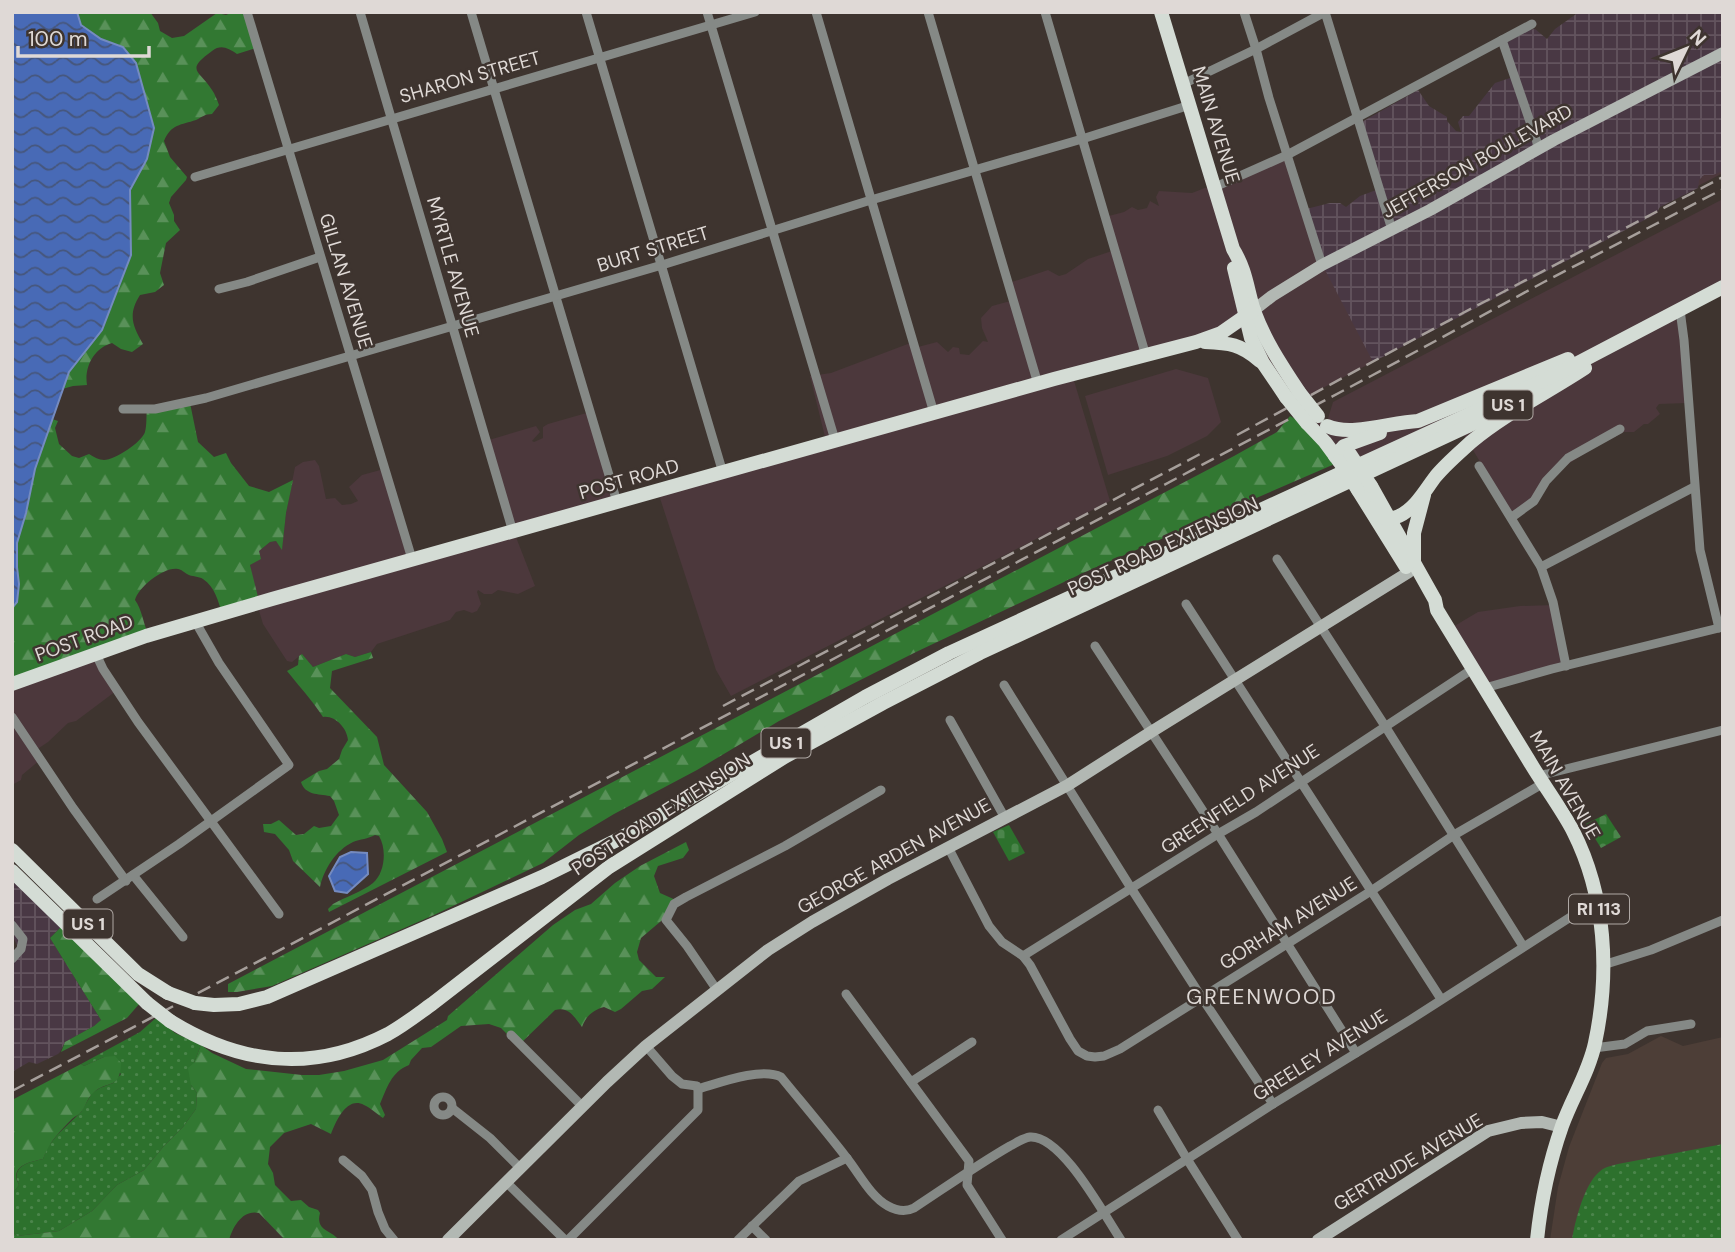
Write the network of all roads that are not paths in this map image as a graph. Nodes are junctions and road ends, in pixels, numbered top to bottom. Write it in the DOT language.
graph roads {
  1 [pos="247,12"];
  2 [pos="360,12"];
  3 [pos="471,12"];
  4 [pos="586,12"];
  5 [pos="707,12"];
  6 [pos="755,12"];
  7 [pos="816,12"];
  8 [pos="928,12"];
  9 [pos="1045,12"];
  10 [pos="1161,12"];
  11 [pos="1244,12"];
  12 [pos="1325,12"];
  13 [pos="1532,24"];
  14 [pos="711,25"];
  15 [pos="1502,40"];
  16 [pos="1256,49"];
  17 [pos="1723,53"];
  18 [pos="600,58"];
  19 [pos="1183,84"];
  20 [pos="494,89"];
  21 [pos="1190,105"];
  22 [pos="391,119"];
  23 [pos="1357,119"];
  24 [pos="1082,139"];
  25 [pos="1539,148"];
  26 [pos="288,149"];
  27 [pos="1287,155"];
  28 [pos="975,170"];
  29 [pos="194,177"];
  30 [pos="1215,187"];
  31 [pos="871,200"];
  32 [pos="1392,230"];
  33 [pos="772,231"];
  34 [pos="320,257"];
  35 [pos="662,265"];
  36 [pos="1322,265"];
  37 [pos="1723,287"];
  38 [pos="219,289"];
  39 [pos="555,296"];
  40 [pos="1680,310"];
  41 [pos="1250,313"];
  42 [pos="452,326"];
  43 [pos="1632,334"];
  44 [pos="1196,342"];
  45 [pos="350,355"];
  46 [pos="1146,356"];
  47 [pos="1264,363"];
  48 [pos="1038,384"];
  49 [pos="1293,395"];
  50 [pos="123,409"];
  51 [pos="934,413"];
  52 [pos="1418,421"];
  53 [pos="1317,422"];
  54 [pos="1620,429"];
  55 [pos="835,440"];
  56 [pos="1342,454"];
  57 [pos="1376,464"];
  58 [pos="1479,466"];
  59 [pos="723,472"];
  60 [pos="1694,487"];
  61 [pos="1365,488"];
  62 [pos="1424,494"];
  63 [pos="617,502"];
  64 [pos="1370,508"];
  65 [pos="1512,517"];
  66 [pos="1389,519"];
  67 [pos="513,532"];
  68 [pos="412,559"];
  69 [pos="1277,559"];
  70 [pos="1411,567"];
  71 [pos="1541,567"];
  72 [pos="1186,604"];
  73 [pos="195,621"];
  74 [pos="1321,626"];
  75 [pos="1721,627"];
  76 [pos="1095,646"];
  77 [pos="96,654"];
  78 [pos="1566,666"];
  79 [pos="1474,668"];
  80 [pos="1235,679"];
  81 [pos="12,684"];
  82 [pos="1004,685"];
  83 [pos="1485,688"];
  84 [pos="12,717"];
  85 [pos="950,720"];
  86 [pos="1385,726"];
  87 [pos="1723,730"];
  88 [pos="1151,732"];
  89 [pos="1540,780"];
  90 [pos="1302,781"];
  91 [pos="1068,785"];
  92 [pos="881,790"];
  93 [pos="1005,818"];
  94 [pos="210,821"];
  95 [pos="1217,834"];
  96 [pos="1454,835"];
  97 [pos="948,848"];
  98 [pos="12,850"];
  99 [pos="12,871"];
  100 [pos="129,878"];
  101 [pos="1132,888"];
  102 [pos="1371,891"];
  103 [pos="97,899"];
  104 [pos="1597,900"];
  105 [pos="279,914"];
  106 [pos="1723,920"];
  107 [pos="12,925"];
  108 [pos="183,937"];
  109 [pos="1287,944"];
  110 [pos="1522,946"];
  111 [pos="1023,956"];
  112 [pos="12,959"];
  113 [pos="1603,965"];
  114 [pos="717,990"];
  115 [pos="846,994"];
  116 [pos="1202,998"];
  117 [pos="1441,999"];
  118 [pos="1691,1024"];
  119 [pos="511,1035"];
  120 [pos="972,1042"];
  121 [pos="646,1046"];
  122 [pos="1594,1048"];
  123 [pos="1356,1052"];
  124 [pos="911,1082"];
  125 [pos="698,1089"];
  126 [pos="1273,1104"];
  127 [pos="583,1107"];
  128 [pos="452,1108"];
  129 [pos="1158,1111"];
  130 [pos="1562,1127"];
  131 [pos="847,1158"];
  132 [pos="1187,1159"];
  133 [pos="343,1160"];
  134 [pos="520,1168"];
  135 [pos="968,1172"];
  136 [pos="506,1182"];
  137 [pos="1103,1213"];
  138 [pos="752,1226"];
  139 [pos="394,1240"];
  140 [pos="447,1240"];
  141 [pos="567,1240"];
  142 [pos="738,1240"];
  143 [pos="766,1240"];
  144 [pos="1002,1240"];
  145 [pos="1062,1240"];
  146 [pos="1121,1240"];
  147 [pos="1238,1240"];
  148 [pos="1318,1240"];
  149 [pos="1537,1240"];
  1 -- 26 [label="street, GILLAN AVENUE"];
  2 -- 22 [label="street, MYRTLE AVENUE"];
  3 -- 20 [label="street"];
  4 -- 18 [label="street"];
  5 -- 14 [label="street"];
  6 -- 14 [label="street, SHARON STREET"];
  7 -- 31 [label="street"];
  8 -- 28 [label="street"];
  9 -- 24 [label="street"];
  10 -- 19 [label="main road, MAIN AVENUE / RI 113"];
  11 -- 16 [label="street"];
  12 -- 16 [label="street"];
  12 -- 23 [label="street"];
  13 -- 15 [label="street"];
  14 -- 18 [label="street, SHARON STREET"];
  14 -- 33 [label="street"];
  15 -- 23 [label="street"];
  15 -- 25 [label="street"];
  16 -- 19 [label="street"];
  16 -- 27 [label="street"];
  17 -- 25 [label="street, JEFFERSON BOULEVARD"];
  18 -- 20 [label="street, SHARON STREET"];
  18 -- 35 [label="street"];
  19 -- 21 [label="main road, MAIN AVENUE / RI 113"];
  20 -- 22 [label="street, SHARON STREET"];
  20 -- 39 [label="street"];
  21 -- 24 [label="street, BURT STREET"];
  21 -- 30 [label="main road, MAIN AVENUE / RI 113"];
  22 -- 26 [label="street, SHARON STREET"];
  22 -- 42 [label="street, MYRTLE AVENUE"];
  23 -- 27 [label="street"];
  23 -- 32 [label="street"];
  24 -- 28 [label="street, BURT STREET"];
  24 -- 46 [label="street"];
  25 -- 32 [label="street, JEFFERSON BOULEVARD"];
  26 -- 29 [label="street, SHARON STREET"];
  26 -- 34 [label="street, GILLAN AVENUE"];
  27 -- 30 [label="street"];
  27 -- 36 [label="street"];
  28 -- 31 [label="street, BURT STREET"];
  28 -- 48 [label="street"];
  30 -- 41 [label="main road, MAIN AVENUE / RI 113"];
  31 -- 33 [label="street, BURT STREET"];
  31 -- 51 [label="street"];
  32 -- 36 [label="street, JEFFERSON BOULEVARD"];
  33 -- 35 [label="street, BURT STREET"];
  33 -- 55 [label="street"];
  34 -- 38 [label="street"];
  34 -- 45 [label="street, GILLAN AVENUE"];
  35 -- 39 [label="street, BURT STREET"];
  35 -- 59 [label="street"];
  36 -- 41 [label="street, JEFFERSON BOULEVARD"];
  37 -- 40 [label="main road, US 1"];
  39 -- 42 [label="street, BURT STREET"];
  39 -- 63 [label="street"];
  40 -- 43 [label="main road, US 1"];
  40 -- 60 [label="street"];
  41 -- 44 [label="main road, POST ROAD"];
  41 -- 47 [label="main road, MAIN AVENUE / RI 113"];
  41 -- 49 [label="main road, MAIN AVENUE / RI 113"];
  42 -- 45 [label="street, BURT STREET"];
  42 -- 67 [label="street, MYRTLE AVENUE"];
  43 -- 52 [label="main road"];
  43 -- 57 [label="main road, US 1"];
  43 -- 62 [label="main road"];
  44 -- 46 [label="main road, POST ROAD"];
  44 -- 47 [label="main road"];
  45 -- 50 [label="street, BURT STREET"];
  45 -- 68 [label="street, GILLAN AVENUE"];
  46 -- 48 [label="main road, POST ROAD"];
  47 -- 49 [label="main road, MAIN AVENUE / RI 113"];
  48 -- 51 [label="main road, POST ROAD"];
  49 -- 53 [label="main road, MAIN AVENUE / RI 113, bridge"];
  51 -- 55 [label="main road, POST ROAD"];
  52 -- 53 [label="main road"];
  52 -- 56 [label="main road"];
  53 -- 56 [label="main road, MAIN AVENUE / RI 113"];
  53 -- 56 [label="main road, MAIN AVENUE / RI 113"];
  54 -- 65 [label="street"];
  55 -- 59 [label="main road, POST ROAD"];
  56 -- 61 [label="main road, MAIN AVENUE / RI 113, bridge"];
  57 -- 98 [label="main road, POST ROAD EXTENSION / US 1, bridge"];
  57 -- 99 [label="main road, POST ROAD EXTENSION / US 1, bridge"];
  58 -- 65 [label="street"];
  59 -- 63 [label="main road, POST ROAD"];
  60 -- 71 [label="street"];
  60 -- 75 [label="street"];
  61 -- 64 [label="main road, MAIN AVENUE / RI 113"];
  61 -- 66 [label="main road, MAIN AVENUE / RI 113"];
  62 -- 66 [label="main road"];
  62 -- 70 [label="main road"];
  63 -- 67 [label="main road, POST ROAD"];
  64 -- 66 [label="main road"];
  64 -- 70 [label="main road, MAIN AVENUE / RI 113"];
  65 -- 71 [label="street"];
  66 -- 70 [label="main road, MAIN AVENUE / RI 113"];
  67 -- 68 [label="main road, POST ROAD"];
  68 -- 73 [label="main road, POST ROAD"];
  69 -- 74 [label="street"];
  70 -- 74 [label="street, GEORGE ARDEN AVENUE"];
  70 -- 79 [label="main road, MAIN AVENUE / RI 113"];
  71 -- 78 [label="street"];
  72 -- 80 [label="street"];
  73 -- 77 [label="main road, POST ROAD"];
  73 -- 94 [label="street"];
  74 -- 80 [label="street, GEORGE ARDEN AVENUE"];
  74 -- 86 [label="street"];
  75 -- 78 [label="street"];
  76 -- 88 [label="street"];
  77 -- 81 [label="main road, POST ROAD"];
  77 -- 94 [label="street"];
  78 -- 83 [label="street"];
  79 -- 83 [label="main road, MAIN AVENUE / RI 113"];
  79 -- 86 [label="street, GREENFIELD AVENUE"];
  80 -- 88 [label="street, GEORGE ARDEN AVENUE"];
  80 -- 90 [label="street"];
  82 -- 91 [label="street"];
  83 -- 89 [label="main road, MAIN AVENUE / RI 113"];
  84 -- 100 [label="street"];
  85 -- 93 [label="street"];
  86 -- 90 [label="street, GREENFIELD AVENUE"];
  86 -- 96 [label="street"];
  87 -- 89 [label="street, GORHAM AVENUE"];
  88 -- 91 [label="street, GEORGE ARDEN AVENUE"];
  88 -- 95 [label="street"];
  89 -- 96 [label="street, GORHAM AVENUE"];
  89 -- 104 [label="main road, MAIN AVENUE / RI 113"];
  90 -- 95 [label="street, GREENFIELD AVENUE"];
  90 -- 102 [label="street"];
  91 -- 93 [label="street, GEORGE ARDEN AVENUE"];
  91 -- 101 [label="street"];
  92 -- 114 [label="street"];
  93 -- 97 [label="street, GEORGE ARDEN AVENUE"];
  94 -- 100 [label="street"];
  94 -- 105 [label="street"];
  95 -- 101 [label="street, GREENFIELD AVENUE"];
  95 -- 109 [label="street"];
  96 -- 102 [label="street, GORHAM AVENUE"];
  96 -- 110 [label="street"];
  97 -- 111 [label="street, GORHAM AVENUE"];
  97 -- 114 [label="street, GEORGE ARDEN AVENUE"];
  100 -- 103 [label="street"];
  100 -- 108 [label="street"];
  101 -- 111 [label="street, GREENFIELD AVENUE"];
  101 -- 116 [label="street"];
  102 -- 109 [label="street, GORHAM AVENUE"];
  102 -- 117 [label="street"];
  104 -- 110 [label="street, GREELEY AVENUE"];
  104 -- 113 [label="main road, MAIN AVENUE / RI 113"];
  106 -- 113 [label="street"];
  107 -- 112 [label="street"];
  109 -- 116 [label="street, GORHAM AVENUE"];
  109 -- 123 [label="street"];
  110 -- 117 [label="street, GREELEY AVENUE"];
  111 -- 116 [label="street, GORHAM AVENUE"];
  113 -- 122 [label="main road, MAIN AVENUE / RI 113"];
  114 -- 121 [label="street, GEORGE ARDEN AVENUE"];
  115 -- 124 [label="street"];
  116 -- 126 [label="street"];
  117 -- 123 [label="street, GREELEY AVENUE"];
  118 -- 122 [label="street"];
  119 -- 127 [label="street"];
  120 -- 124 [label="street"];
  121 -- 125 [label="street"];
  121 -- 127 [label="street, GEORGE ARDEN AVENUE"];
  122 -- 130 [label="main road, MAIN AVENUE / RI 113"];
  123 -- 126 [label="street, GREELEY AVENUE"];
  124 -- 135 [label="street"];
  125 -- 131 [label="street"];
  125 -- 141 [label="street"];
  126 -- 132 [label="street, GREELEY AVENUE"];
  127 -- 134 [label="street, GEORGE ARDEN AVENUE"];
  128 -- 134 [label="street"];
  129 -- 132 [label="street"];
  130 -- 148 [label="street, GERTRUDE AVENUE"];
  130 -- 149 [label="main road, MAIN AVENUE / RI 113"];
  131 -- 135 [label="street"];
  131 -- 138 [label="street"];
  132 -- 137 [label="street, GREELEY AVENUE"];
  132 -- 147 [label="street"];
  133 -- 139 [label="street"];
  134 -- 136 [label="street, GEORGE ARDEN AVENUE"];
  135 -- 137 [label="street"];
  135 -- 144 [label="street"];
  136 -- 140 [label="street, GEORGE ARDEN AVENUE"];
  136 -- 141 [label="street"];
  137 -- 145 [label="street, GREELEY AVENUE"];
  137 -- 146 [label="street"];
  138 -- 142 [label="street"];
  138 -- 143 [label="street"];
}
